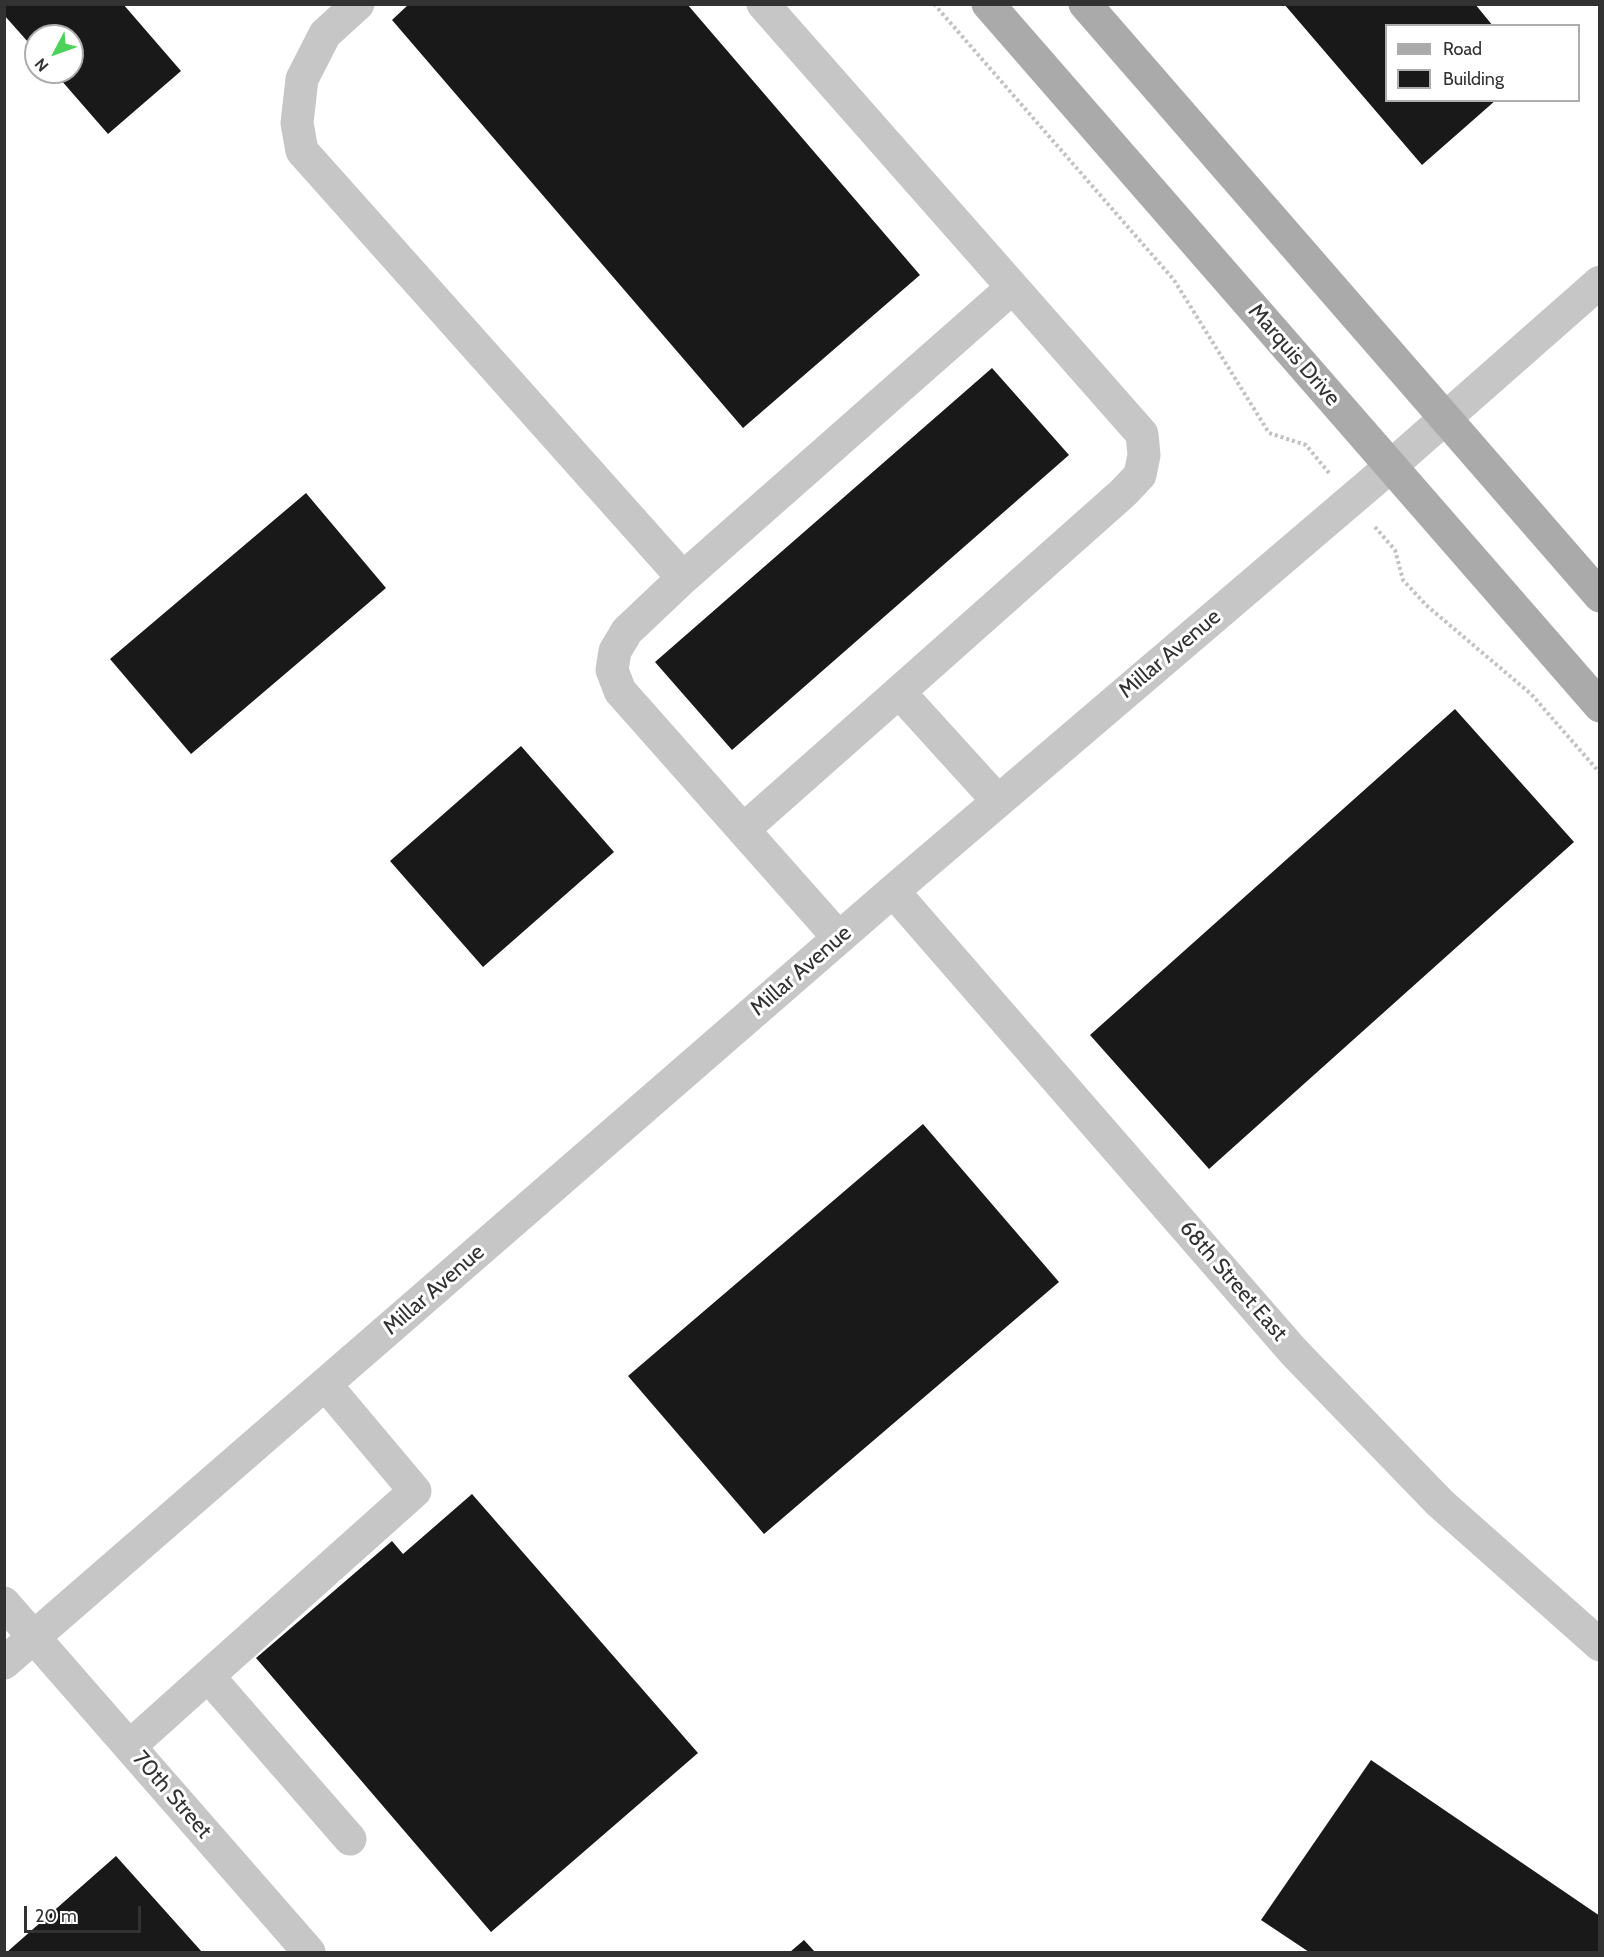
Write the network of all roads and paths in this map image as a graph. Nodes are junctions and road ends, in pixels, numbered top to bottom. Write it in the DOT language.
graph roads {
  1 [pos="358,4"];
  2 [pos="763,4"];
  3 [pos="934,4"];
  4 [pos="988,4"];
  5 [pos="1085,4"];
  6 [pos="1599,282"];
  7 [pos="1012,288"];
  8 [pos="1443,418"];
  9 [pos="1391,466"];
  10 [pos="1351,500"];
  11 [pos="683,578"];
  12 [pos="1599,596"];
  13 [pos="899,692"];
  14 [pos="1599,706"];
  15 [pos="1599,773"];
  16 [pos="998,801"];
  17 [pos="743,830"];
  18 [pos="893,891"];
  19 [pos="839,938"];
  20 [pos="325,1384"];
  21 [pos="4,1603"];
  22 [pos="34,1637"];
  23 [pos="1599,1645"];
  24 [pos="4,1663"];
  25 [pos="208,1676"];
  26 [pos="130,1746"];
  27 [pos="350,1839"];
  28 [pos="309,1953"];
  1 -- 11 [label="street"];
  2 -- 7 [label="street"];
  3 -- 10 [label="path"];
  4 -- 9 [label="main road, Marquis Drive"];
  5 -- 8 [label="main road"];
  6 -- 8 [label="street, Millar Avenue"];
  7 -- 11 [label="street"];
  7 -- 13 [label="street"];
  8 -- 9 [label="street, Millar Avenue"];
  8 -- 12 [label="main road"];
  9 -- 10 [label="street, Millar Avenue"];
  9 -- 14 [label="main road, Marquis Drive"];
  10 -- 15 [label="path"];
  10 -- 16 [label="street, Millar Avenue"];
  11 -- 17 [label="street"];
  13 -- 16 [label="street"];
  13 -- 17 [label="street"];
  16 -- 18 [label="street, Millar Avenue"];
  17 -- 19 [label="street"];
  18 -- 19 [label="street, Millar Avenue"];
  18 -- 23 [label="street, 68th Street East"];
  19 -- 20 [label="street, Millar Avenue"];
  20 -- 22 [label="street, Millar Avenue"];
  20 -- 25 [label="street"];
  21 -- 22 [label="street, 70th Street"];
  22 -- 24 [label="street, Millar Avenue"];
  22 -- 26 [label="street, 70th Street"];
  25 -- 26 [label="street"];
  25 -- 27 [label="street"];
  26 -- 28 [label="street, 70th Street"];
}
